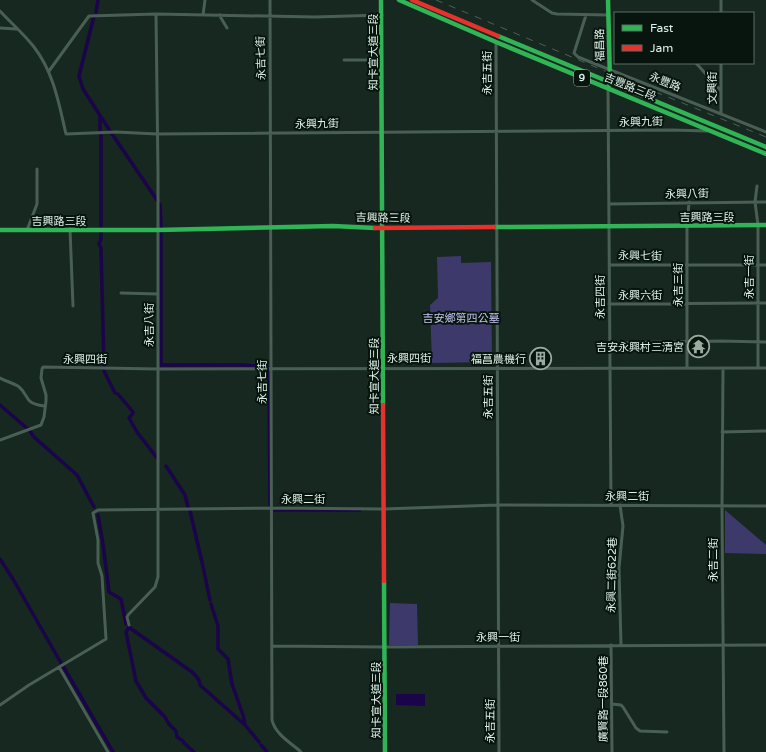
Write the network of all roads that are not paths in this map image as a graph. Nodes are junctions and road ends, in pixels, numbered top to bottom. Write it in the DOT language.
graph roads {
  1 [pos="205,0"];
  2 [pos="270,0"];
  3 [pos="381,0"];
  4 [pos="399,0"];
  5 [pos="412,0"];
  6 [pos="532,0"];
  7 [pos="608,0"];
  8 [pos="721,0"];
  9 [pos="0,12"];
  10 [pos="721,12"];
  11 [pos="156,14"];
  12 [pos="203,15"];
  13 [pos="220,15"];
  14 [pos="382,15"];
  15 [pos="586,15"];
  16 [pos="608,15"];
  17 [pos="270,16"];
  18 [pos="0,28"];
  19 [pos="227,28"];
  20 [pos="17,29"];
  21 [pos="496,42"];
  22 [pos="344,60"];
  23 [pos="382,60"];
  24 [pos="697,64"];
  25 [pos="721,64"];
  26 [pos="609,70"];
  27 [pos="49,71"];
  28 [pos="610,82"];
  29 [pos="608,88"];
  30 [pos="721,91"];
  31 [pos="721,114"];
  32 [pos="608,131"];
  33 [pos="711,131"];
  34 [pos="496,132"];
  35 [pos="766,132"];
  36 [pos="382,133"];
  37 [pos="157,134"];
  38 [pos="271,134"];
  39 [pos="766,147"];
  40 [pos="766,154"];
  41 [pos="38,169"];
  42 [pos="757,186"];
  43 [pos="689,202"];
  44 [pos="755,202"];
  45 [pos="766,202"];
  46 [pos="609,204"];
  47 [pos="758,225"];
  48 [pos="766,225"];
  49 [pos="609,226"];
  50 [pos="687,226"];
  51 [pos="496,227"];
  52 [pos="271,228"];
  53 [pos="382,228"];
  54 [pos="0,230"];
  55 [pos="27,230"];
  56 [pos="70,230"];
  57 [pos="158,230"];
  58 [pos="609,265"];
  59 [pos="758,265"];
  60 [pos="766,265"];
  61 [pos="687,266"];
  62 [pos="121,293"];
  63 [pos="158,294"];
  64 [pos="758,303"];
  65 [pos="766,303"];
  66 [pos="609,304"];
  67 [pos="687,304"];
  68 [pos="73,306"];
  69 [pos="687,342"];
  70 [pos="758,342"];
  71 [pos="766,342"];
  72 [pos="610,344"];
  73 [pos="383,367"];
  74 [pos="497,367"];
  75 [pos="687,367"];
  76 [pos="758,367"];
  77 [pos="270,368"];
  78 [pos="610,368"];
  79 [pos="766,368"];
  80 [pos="158,369"];
  81 [pos="723,369"];
  82 [pos="0,378"];
  83 [pos="44,406"];
  84 [pos="722,432"];
  85 [pos="766,432"];
  86 [pos="0,440"];
  87 [pos="497,505"];
  88 [pos="611,505"];
  89 [pos="620,505"];
  90 [pos="766,506"];
  91 [pos="722,507"];
  92 [pos="272,508"];
  93 [pos="159,509"];
  94 [pos="384,509"];
  95 [pos="129,625"];
  96 [pos="723,644"];
  97 [pos="611,645"];
  98 [pos="621,645"];
  99 [pos="766,645"];
  100 [pos="272,646"];
  101 [pos="499,646"];
  102 [pos="385,647"];
  103 [pos="60,667"];
  104 [pos="612,704"];
  105 [pos="0,706"];
  106 [pos="667,732"];
  107 [pos="108,752"];
  108 [pos="301,752"];
  109 [pos="385,752"];
  110 [pos="499,752"];
  111 [pos="612,752"];
  112 [pos="724,752"];
  1 -- 12 [label="street"];
  2 -- 17 [label="street, 永吉七街"];
  3 -- 14 [label="street, 知卡宣大道三段"];
  4 -- 21 [label="street, 吉豐路三段 / 9"];
  5 -- 28 [label="street, 吉豐路三段 / 9"];
  6 -- 15 [label="street"];
  7 -- 16 [label="street, 福昌路"];
  8 -- 10 [label="street"];
  9 -- 20 [label="street, 永興九街"];
  11 -- 12 [label="street"];
  11 -- 27 [label="street"];
  11 -- 37 [label="street, 永吉八街"];
  12 -- 13 [label="street"];
  13 -- 17 [label="street"];
  13 -- 19 [label="street"];
  14 -- 17 [label="street"];
  14 -- 23 [label="street, 知卡宣大道三段"];
  15 -- 16 [label="street"];
  15 -- 26 [label="street, 永豐路"];
  16 -- 26 [label="street, 福昌路"];
  17 -- 38 [label="street, 永吉七街"];
  18 -- 20 [label="street"];
  20 -- 27 [label="street, 永興九街"];
  21 -- 29 [label="street, 吉豐路三段 / 9"];
  21 -- 34 [label="street, 永吉五街"];
  22 -- 23 [label="street"];
  23 -- 36 [label="street, 知卡宣大道三段"];
  24 -- 30 [label="street"];
  25 -- 30 [label="street, 文興街"];
  26 -- 28 [label="street, 福昌路"];
  26 -- 31 [label="street, 永豐路"];
  27 -- 37 [label="street, 永興九街"];
  28 -- 29 [label="street, 福昌路"];
  28 -- 39 [label="street, 吉豐路三段 / 9"];
  29 -- 32 [label="street, 永吉四街"];
  29 -- 33 [label="street, 吉豐路三段 / 9"];
  30 -- 31 [label="street, 文興街"];
  31 -- 35 [label="street, 永豐路"];
  32 -- 33 [label="street, 永興九街"];
  32 -- 34 [label="street, 永興九街"];
  32 -- 46 [label="street, 永吉四街"];
  33 -- 40 [label="street, 吉豐路三段 / 9"];
  34 -- 36 [label="street, 永興九街"];
  34 -- 51 [label="street, 永吉五街"];
  36 -- 38 [label="street, 永興九街"];
  36 -- 53 [label="street, 知卡宣大道三段"];
  37 -- 38 [label="street, 永興九街"];
  37 -- 57 [label="street, 永吉八街"];
  38 -- 52 [label="street, 永吉七街"];
  41 -- 55 [label="street"];
  42 -- 44 [label="street, 永吉一街"];
  43 -- 44 [label="street, 永興八街"];
  43 -- 46 [label="street, 永興八街"];
  43 -- 50 [label="street, 永吉三街"];
  44 -- 45 [label="street, 永興八街"];
  44 -- 47 [label="street, 永吉一街"];
  46 -- 49 [label="street, 永吉四街"];
  47 -- 48 [label="street, 吉興路三段"];
  47 -- 50 [label="street, 吉興路三段"];
  47 -- 59 [label="street, 永吉一街"];
  49 -- 50 [label="street, 吉興路三段"];
  49 -- 51 [label="street, 吉興路三段"];
  49 -- 58 [label="street, 永吉四街"];
  50 -- 61 [label="street, 永吉三街"];
  51 -- 53 [label="street, 吉興路三段"];
  51 -- 74 [label="street, 永吉五街"];
  52 -- 53 [label="street, 吉興路三段"];
  52 -- 57 [label="street, 吉興路三段"];
  52 -- 77 [label="street, 永吉七街"];
  53 -- 73 [label="street, 知卡宣大道三段"];
  54 -- 55 [label="street, 吉興路三段"];
  55 -- 56 [label="street, 吉興路三段"];
  56 -- 57 [label="street, 吉興路三段"];
  56 -- 68 [label="street"];
  57 -- 63 [label="street, 永吉八街"];
  58 -- 61 [label="street, 永興七街"];
  58 -- 66 [label="street, 永吉四街"];
  59 -- 60 [label="street, 永興七街"];
  59 -- 61 [label="street, 永興七街"];
  59 -- 64 [label="street, 永吉一街"];
  61 -- 67 [label="street, 永吉三街"];
  62 -- 63 [label="street"];
  63 -- 80 [label="street, 永吉八街"];
  64 -- 65 [label="street, 永興六街"];
  64 -- 67 [label="street, 永興六街"];
  64 -- 70 [label="street, 永吉一街"];
  66 -- 67 [label="street, 永興六街"];
  66 -- 72 [label="street, 永吉四街"];
  67 -- 69 [label="street, 永吉三街"];
  69 -- 70 [label="street"];
  69 -- 72 [label="street"];
  69 -- 75 [label="street, 永吉三街"];
  70 -- 71 [label="street"];
  70 -- 76 [label="street, 永吉一街"];
  72 -- 78 [label="street, 永吉四街"];
  73 -- 74 [label="street, 永興四街"];
  73 -- 77 [label="street, 永興四街"];
  73 -- 94 [label="street, 知卡宣大道三段"];
  74 -- 78 [label="street, 永興四街"];
  74 -- 87 [label="street, 永吉五街"];
  75 -- 78 [label="street, 永興四街"];
  75 -- 81 [label="street, 永興四街"];
  76 -- 79 [label="street, 永興四街"];
  76 -- 81 [label="street, 永興四街"];
  77 -- 80 [label="street, 永興四街"];
  77 -- 92 [label="street, 永吉七街"];
  78 -- 88 [label="street, 永吉四街"];
  80 -- 83 [label="street, 永興四街"];
  80 -- 93 [label="street, 永吉八街"];
  81 -- 84 [label="street, 永吉二街"];
  82 -- 83 [label="street"];
  83 -- 86 [label="street"];
  84 -- 85 [label="street"];
  84 -- 91 [label="street, 永吉二街"];
  87 -- 88 [label="street, 永興二街"];
  87 -- 94 [label="street, 永興二街"];
  87 -- 101 [label="street, 永吉五街"];
  88 -- 89 [label="street, 永興二街"];
  89 -- 91 [label="street, 永興二街"];
  89 -- 98 [label="street, 永興二街622巷"];
  90 -- 91 [label="street, 永興二街"];
  91 -- 96 [label="street, 永吉二街"];
  92 -- 93 [label="street, 永興二街"];
  92 -- 94 [label="street, 永興二街"];
  92 -- 100 [label="street, 永吉七街"];
  93 -- 95 [label="street, 永吉八街"];
  93 -- 103 [label="street, 永興二街"];
  94 -- 102 [label="street, 知卡宣大道三段"];
  96 -- 98 [label="street, 永興一街"];
  96 -- 99 [label="street, 永興一街"];
  96 -- 112 [label="street, 永吉二街"];
  97 -- 98 [label="street, 永興一街"];
  97 -- 101 [label="street, 永興一街"];
  97 -- 104 [label="street, 廣賢路一段860巷"];
  100 -- 102 [label="street, 永興一街"];
  100 -- 108 [label="street, 永吉七街"];
  101 -- 102 [label="street, 永興一街"];
  101 -- 110 [label="street, 永吉五街"];
  102 -- 109 [label="street, 知卡宣大道三段"];
  103 -- 105 [label="street, 永興二街"];
  103 -- 107 [label="street"];
  104 -- 106 [label="street"];
  104 -- 111 [label="street, 廣賢路一段860巷"];
}
